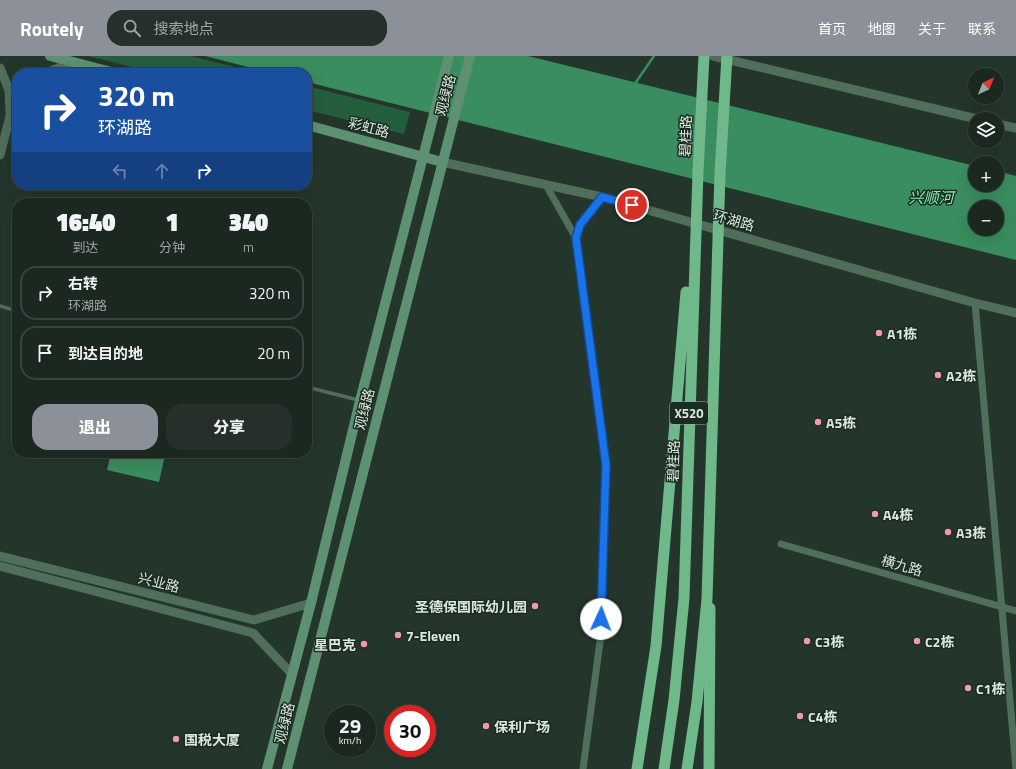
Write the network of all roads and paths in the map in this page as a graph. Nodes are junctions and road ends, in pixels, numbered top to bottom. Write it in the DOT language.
graph roads {
  1 [pos="50,56"];
  2 [pos="449,56"];
  3 [pos="470,56"];
  4 [pos="704,56"];
  5 [pos="713,56"];
  6 [pos="727,56"];
  7 [pos="85,65"];
  8 [pos="0,68"];
  9 [pos="58,68"];
  10 [pos="96,68"];
  11 [pos="12,111"];
  12 [pos="10,116"];
  13 [pos="968,117"];
  14 [pos="312,125"];
  15 [pos="1004,125"];
  16 [pos="1016,128"];
  17 [pos="699,150"];
  18 [pos="0,155"];
  19 [pos="423,156"];
  20 [pos="442,162"];
  21 [pos="546,185"];
  22 [pos="602,197"];
  23 [pos="576,238"];
  24 [pos="975,303"];
  25 [pos="0,306"];
  26 [pos="12,310"];
  27 [pos="1016,313"];
  28 [pos="312,388"];
  29 [pos="360,401"];
  30 [pos="710,463"];
  31 [pos="781,544"];
  32 [pos="0,556"];
  33 [pos="0,566"];
  34 [pos="311,603"];
  35 [pos="1001,607"];
  36 [pos="1016,611"];
  37 [pos="292,674"];
  38 [pos="266,769"];
  39 [pos="287,769"];
  40 [pos="583,769"];
  41 [pos="637,769"];
  42 [pos="664,769"];
  43 [pos="687,769"];
  44 [pos="709,769"];
  45 [pos="1016,769"];
  1 -- 7 [label="main road"];
  2 -- 19 [label="main road, 观绿路"];
  3 -- 20 [label="main road, 观绿路"];
  4 -- 17 [label="highway, 碧桂路 / X520, bridge"];
  5 -- 13 [label="street"];
  6 -- 30 [label="highway, X520, bridge"];
  7 -- 9 [label="street"];
  7 -- 10 [label="main road"];
  8 -- 12 [label="street"];
  11 -- 12 [label="street"];
  12 -- 18 [label="street"];
  14 -- 19 [label="main road, 彩虹路"];
  15 -- 16 [label="street"];
  17 -- 41 [label="highway, bridge"];
  17 -- 42 [label="highway, 碧桂路 / X520, bridge"];
  19 -- 20 [label="main road, 彩虹路"];
  19 -- 29 [label="main road, 观绿路"];
  20 -- 21 [label="street, 环湖路"];
  20 -- 39 [label="main road, 观绿路"];
  21 -- 22 [label="street, 环湖路"];
  21 -- 23 [label="street"];
  22 -- 23 [label="street"];
  22 -- 24 [label="street, 环湖路"];
  23 -- 40 [label="street"];
  24 -- 27 [label="street, 环湖路"];
  24 -- 35 [label="street"];
  25 -- 26 [label="lane"];
  28 -- 29 [label="lane"];
  29 -- 34 [label="main road, 观绿路"];
  30 -- 43 [label="highway, X520, bridge"];
  30 -- 44 [label="highway, bridge"];
  31 -- 35 [label="street, 横九路"];
  32 -- 34 [label="street, 兴业路"];
  33 -- 37 [label="street, 兴业路"];
  34 -- 37 [label="main road, 观绿路"];
  35 -- 36 [label="street, 横九路"];
  35 -- 45 [label="street"];
  37 -- 38 [label="main road, 观绿路"];
}
